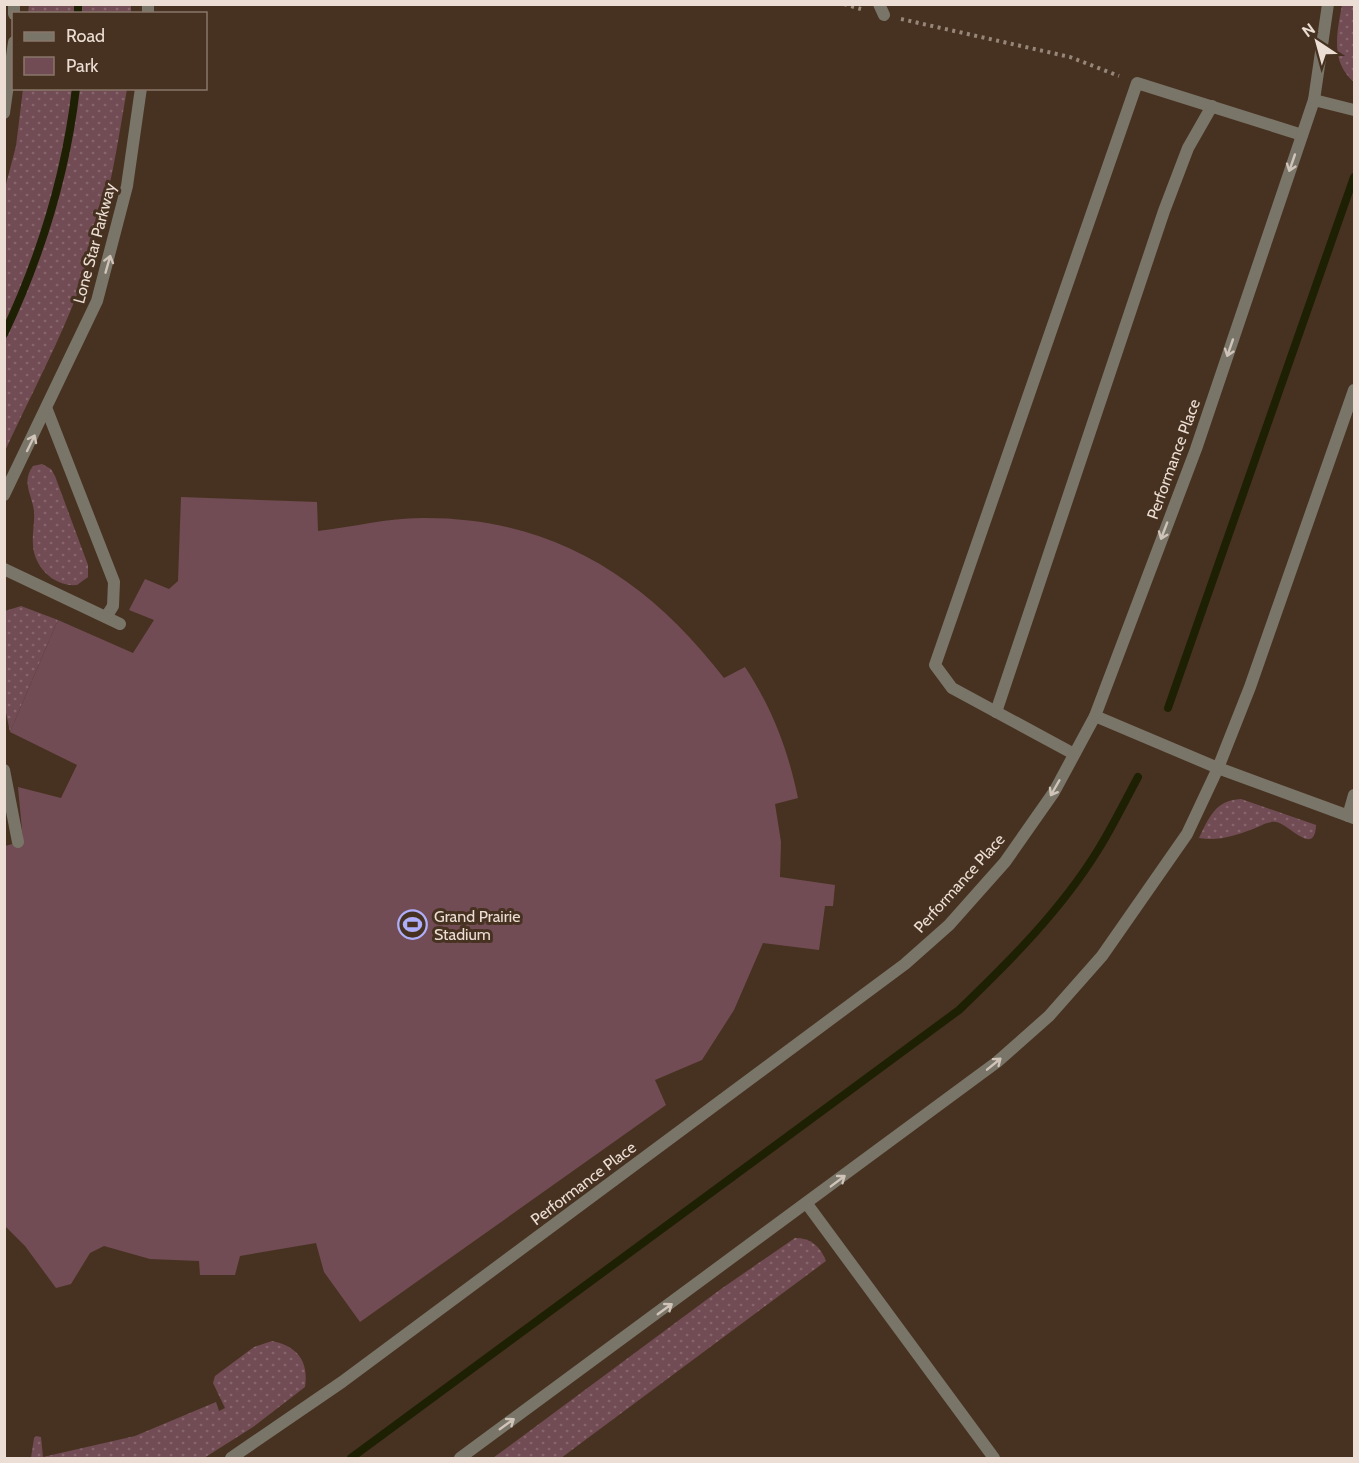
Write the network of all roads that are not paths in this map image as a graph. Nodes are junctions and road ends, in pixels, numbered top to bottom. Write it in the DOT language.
graph roads {
  1 [pos="1328,4"];
  2 [pos="12,56"];
  3 [pos="141,90"];
  4 [pos="1314,100"];
  5 [pos="1212,106"];
  6 [pos="1354,110"];
  7 [pos="4,112"];
  8 [pos="1302,135"];
  9 [pos="1354,390"];
  10 [pos="47,410"];
  11 [pos="4,495"];
  12 [pos="4,569"];
  13 [pos="106,617"];
  14 [pos="120,624"];
  15 [pos="996,712"];
  16 [pos="1095,716"];
  17 [pos="1074,754"];
  18 [pos="1218,768"];
  19 [pos="4,770"];
  20 [pos="1354,795"];
  21 [pos="1351,817"];
  22 [pos="18,842"];
  23 [pos="807,1204"];
  24 [pos="231,1458"];
  25 [pos="460,1458"];
  26 [pos="994,1458"];
  1 -- 4 [label="street, Performance Place"];
  2 -- 7 [label="street"];
  10 -- 3 [label="street, Lone Star Parkway, one-way"];
  4 -- 6 [label="street"];
  4 -- 8 [label="street, Performance Place"];
  5 -- 8 [label="street"];
  5 -- 15 [label="street"];
  5 -- 15 [label="street"];
  8 -- 16 [label="street, Performance Place, one-way"];
  9 -- 18 [label="street"];
  11 -- 10 [label="street, Lone Star Parkway, one-way"];
  10 -- 13 [label="street"];
  12 -- 13 [label="street"];
  13 -- 14 [label="street"];
  15 -- 17 [label="street"];
  16 -- 17 [label="street, Performance Place"];
  16 -- 18 [label="street"];
  17 -- 24 [label="street, Performance Place, one-way"];
  18 -- 21 [label="street"];
  23 -- 18 [label="street, one-way"];
  19 -- 22 [label="street"];
  20 -- 21 [label="street"];
  25 -- 23 [label="street, one-way"];
  23 -- 26 [label="street"];
}
